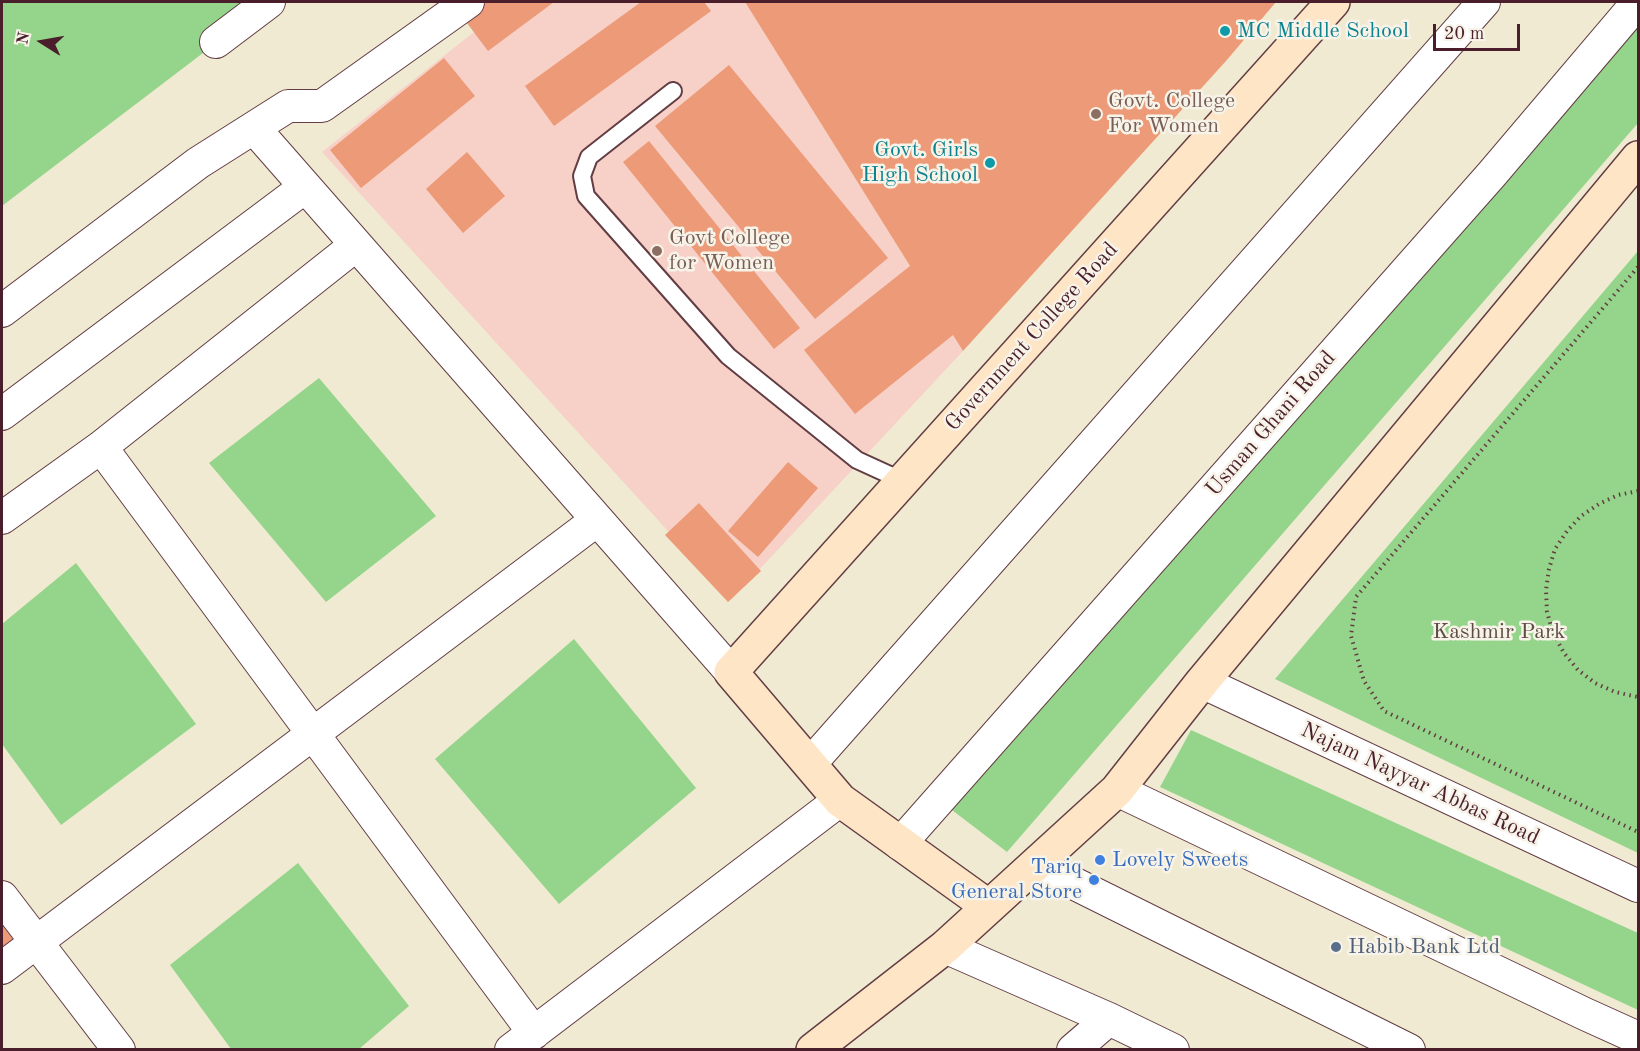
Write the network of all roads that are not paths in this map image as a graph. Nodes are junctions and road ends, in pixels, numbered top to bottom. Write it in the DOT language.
graph roads {
  1 [pos="269,2"];
  2 [pos="468,2"];
  3 [pos="1333,2"];
  4 [pos="1484,2"];
  5 [pos="1638,2"];
  6 [pos="216,42"];
  7 [pos="673,91"];
  8 [pos="254,128"];
  9 [pos="1638,158"];
  10 [pos="305,187"];
  11 [pos="356,245"];
  12 [pos="2,311"];
  13 [pos="2,414"];
  14 [pos="100,447"];
  15 [pos="903,481"];
  16 [pos="2,518"];
  17 [pos="597,520"];
  18 [pos="731,672"];
  19 [pos="1202,682"];
  20 [pos="313,734"];
  21 [pos="810,764"];
  22 [pos="1117,790"];
  23 [pos="840,800"];
  24 [pos="900,844"];
  25 [pos="1036,865"];
  26 [pos="1638,886"];
  27 [pos="2,897"];
  28 [pos="989,907"];
  29 [pos="37,942"];
  30 [pos="945,947"];
  31 [pos="2,968"];
  32 [pos="1109,1019"];
  33 [pos="1638,1038"];
  34 [pos="522,1041"];
  35 [pos="818,1048"];
  36 [pos="119,1050"];
  37 [pos="1073,1050"];
  38 [pos="1173,1050"];
  39 [pos="1409,1050"];
  1 -- 6 [label="street"];
  2 -- 8 [label="street"];
  3 -- 15 [label="street, Government College Road"];
  4 -- 21 [label="street"];
  5 -- 24 [label="street, Usman Ghani Road"];
  7 -- 15 [label="lane"];
  8 -- 10 [label="street"];
  8 -- 12 [label="street"];
  9 -- 19 [label="street"];
  10 -- 11 [label="street"];
  10 -- 13 [label="street"];
  11 -- 14 [label="street"];
  11 -- 17 [label="street"];
  14 -- 16 [label="street"];
  14 -- 20 [label="street"];
  15 -- 18 [label="street, Government College Road"];
  17 -- 18 [label="street"];
  17 -- 20 [label="street"];
  18 -- 21 [label="street"];
  19 -- 22 [label="street"];
  19 -- 26 [label="street, Najam Nayyar Abbas Road"];
  20 -- 29 [label="street"];
  20 -- 34 [label="street"];
  21 -- 23 [label="street"];
  22 -- 25 [label="street"];
  22 -- 33 [label="street"];
  23 -- 24 [label="street"];
  23 -- 34 [label="street"];
  24 -- 28 [label="street"];
  25 -- 28 [label="street"];
  25 -- 39 [label="street"];
  27 -- 29 [label="street"];
  28 -- 30 [label="street"];
  29 -- 31 [label="street"];
  29 -- 36 [label="street"];
  30 -- 32 [label="street"];
  30 -- 35 [label="street"];
  32 -- 37 [label="street"];
  32 -- 38 [label="street"];
}
